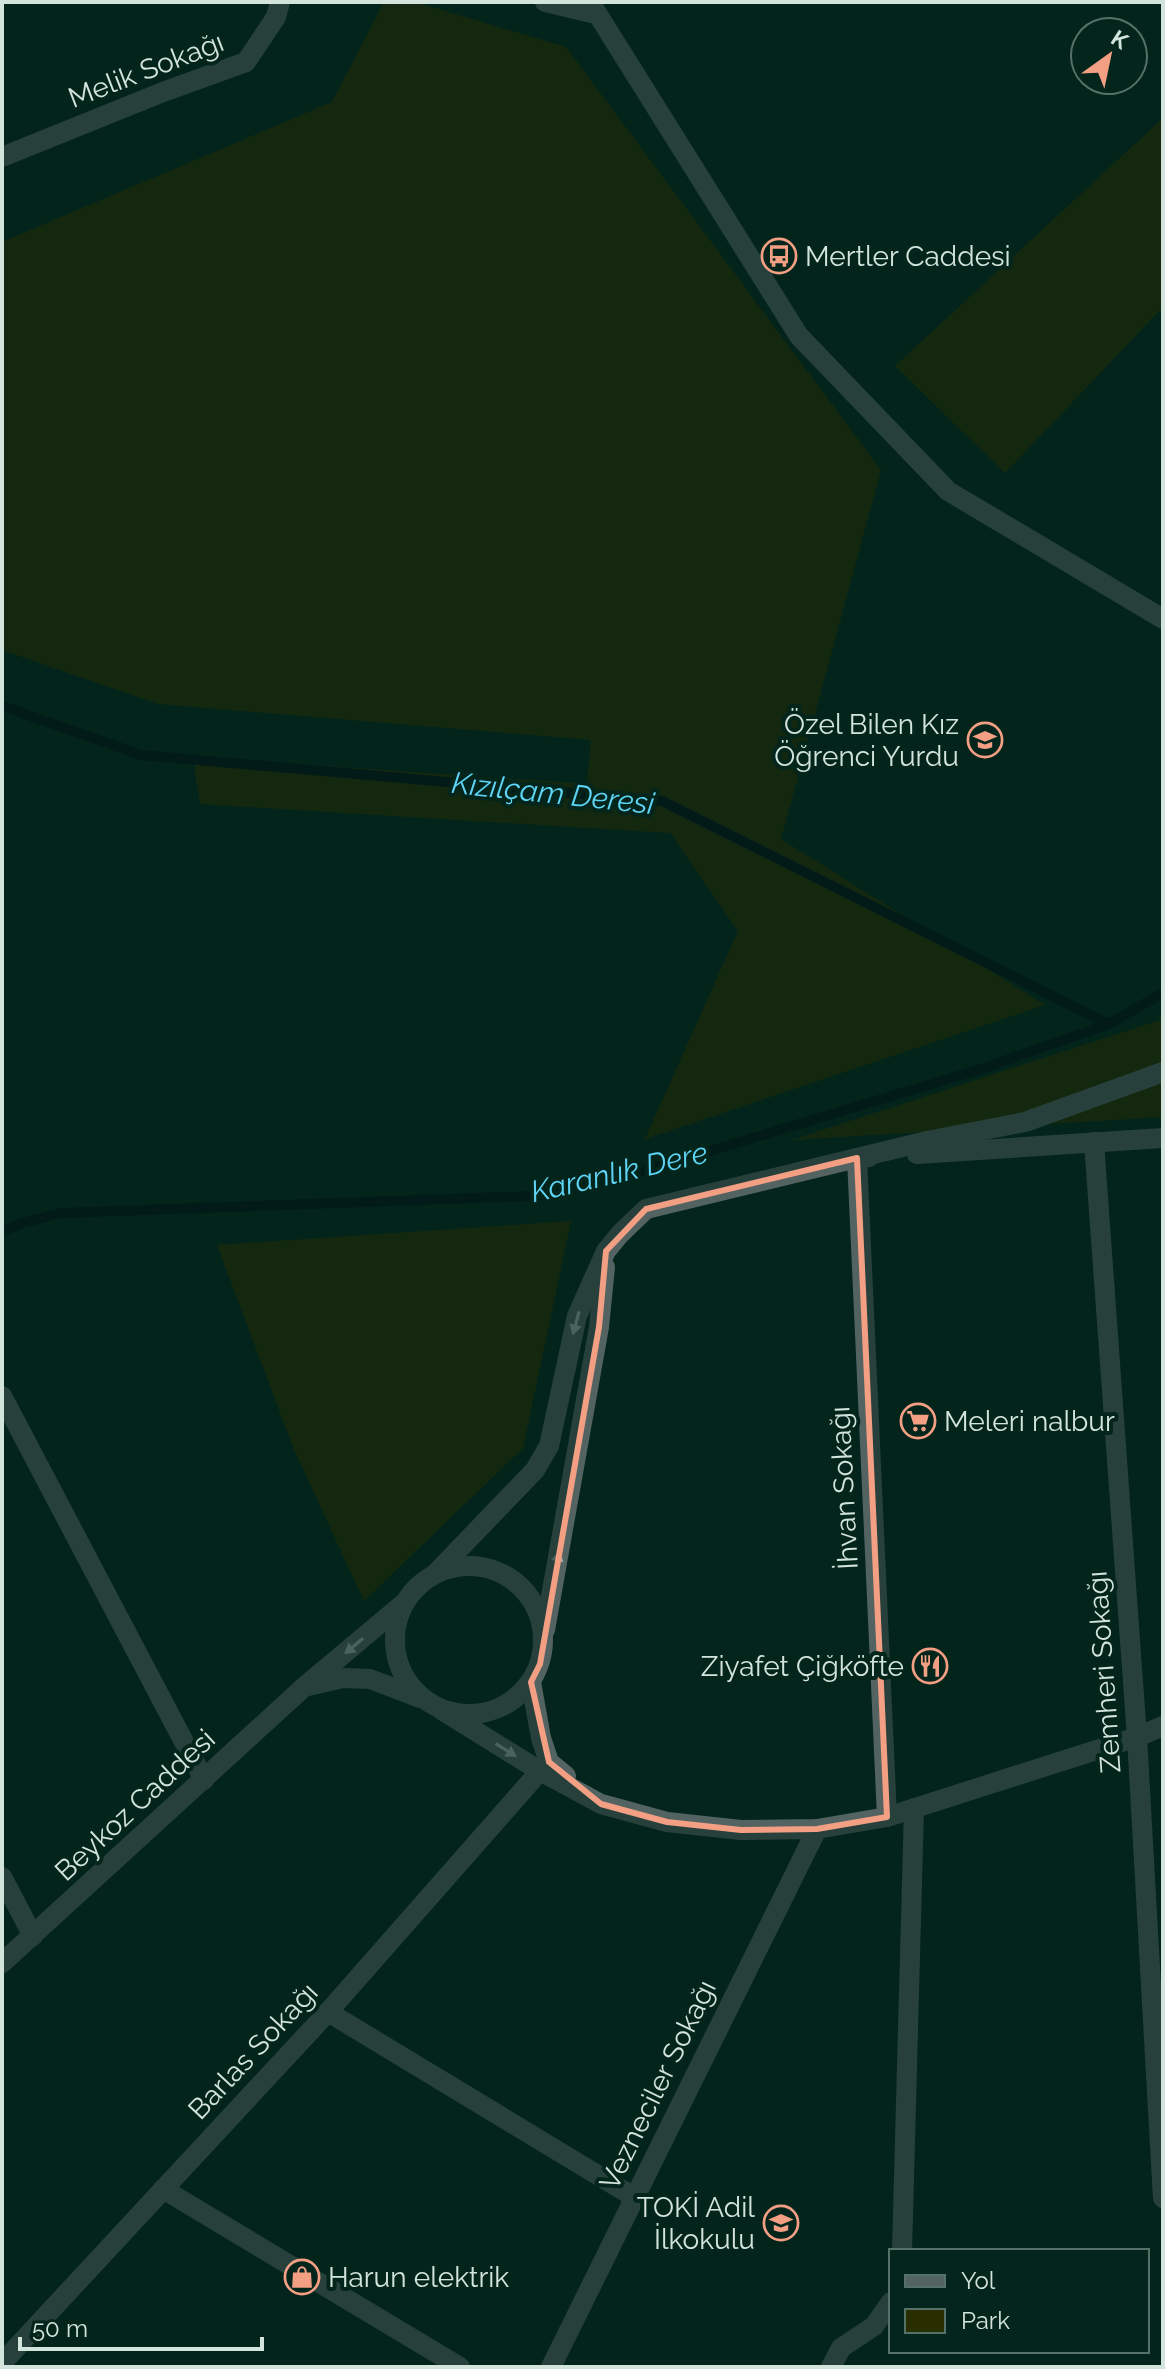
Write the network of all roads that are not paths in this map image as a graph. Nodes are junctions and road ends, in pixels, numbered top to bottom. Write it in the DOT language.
graph roads {
  1 [pos="280,2"];
  2 [pos="545,2"];
  3 [pos="593,8"];
  4 [pos="2,157"];
  5 [pos="1163,619"];
  6 [pos="1163,1072"];
  7 [pos="1163,1138"];
  8 [pos="1094,1142"];
  9 [pos="857,1158"];
  10 [pos="606,1251"];
  11 [pos="2,1396"];
  12 [pos="436,1573"];
  13 [pos="403,1604"];
  14 [pos="544,1639"];
  15 [pos="531,1682"];
  16 [pos="304,1687"];
  17 [pos="431,1704"];
  18 [pos="1163,1726"];
  19 [pos="1137,1737"];
  20 [pos="540,1771"];
  21 [pos="204,1780"];
  22 [pos="601,1804"];
  23 [pos="914,1808"];
  24 [pos="887,1817"];
  25 [pos="817,1829"];
  26 [pos="2,1877"];
  27 [pos="33,1936"];
  28 [pos="2,1963"];
  29 [pos="328,2012"];
  30 [pos="163,2189"];
  31 [pos="634,2197"];
  32 [pos="1163,2198"];
  33 [pos="902,2249"];
  34 [pos="889,2305"];
  35 [pos="2,2363"];
  36 [pos="460,2367"];
  37 [pos="551,2367"];
  38 [pos="831,2367"];
  1 -- 4 [label="street, Melik Sokağı"];
  2 -- 3 [label="street"];
  3 -- 5 [label="street"];
  6 -- 9 [label="street"];
  7 -- 8 [label="street"];
  8 -- 9 [label="street"];
  8 -- 19 [label="street, Zemheri Sokağı"];
  9 -- 10 [label="street"];
  9 -- 24 [label="street, İhvan Sokağı"];
  10 -- 12 [label="street, one-way"];
  14 -- 10 [label="street, one-way"];
  11 -- 21 [label="street"];
  12 -- 13 [label="street"];
  12 -- 14 [label="street"];
  13 -- 16 [label="street, Beykoz Caddesi, one-way"];
  13 -- 17 [label="street"];
  14 -- 15 [label="street"];
  15 -- 17 [label="street"];
  15 -- 22 [label="street"];
  16 -- 17 [label="street"];
  16 -- 21 [label="street, Beykoz Caddesi"];
  17 -- 20 [label="street, one-way"];
  18 -- 19 [label="street"];
  19 -- 23 [label="street"];
  19 -- 32 [label="street, Zemheri Sokağı"];
  20 -- 22 [label="street"];
  20 -- 29 [label="street, Barlas Sokağı"];
  21 -- 27 [label="street, Beykoz Caddesi"];
  22 -- 25 [label="street"];
  23 -- 24 [label="street"];
  23 -- 33 [label="street"];
  24 -- 25 [label="street"];
  25 -- 31 [label="street, Vezneciler Sokağı"];
  26 -- 27 [label="street"];
  27 -- 28 [label="street, Beykoz Caddesi"];
  29 -- 30 [label="street, Barlas Sokağı"];
  29 -- 31 [label="street"];
  30 -- 35 [label="street, Barlas Sokağı"];
  30 -- 36 [label="street"];
  31 -- 37 [label="street, Vezneciler Sokağı"];
  34 -- 38 [label="street"];
}
